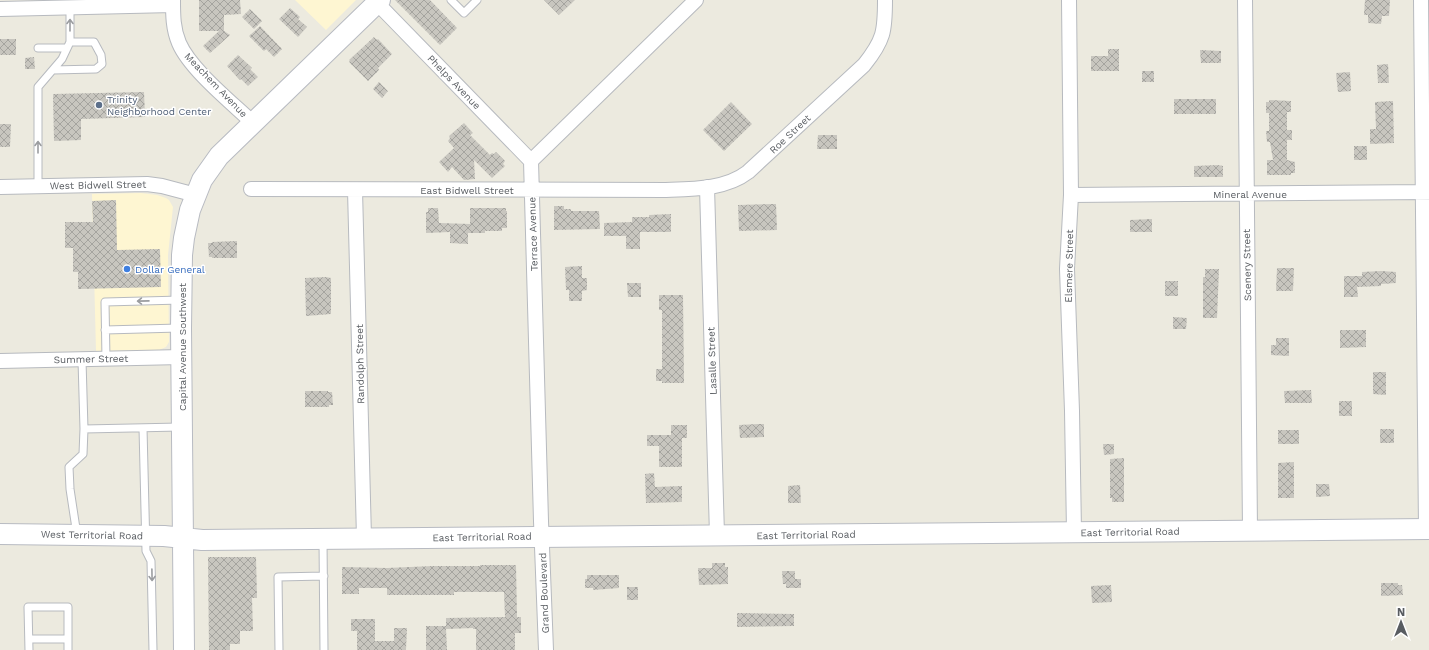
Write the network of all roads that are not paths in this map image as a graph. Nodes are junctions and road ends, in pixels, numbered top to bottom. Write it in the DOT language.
graph roads {
  1 [pos="451,0"];
  2 [pos="477,0"];
  3 [pos="696,0"];
  4 [pos="885,0"];
  5 [pos="1069,0"];
  6 [pos="1245,0"];
  7 [pos="1421,0"];
  8 [pos="378,2"];
  9 [pos="173,3"];
  10 [pos="70,7"];
  11 [pos="0,9"];
  12 [pos="69,45"];
  13 [pos="38,48"];
  14 [pos="53,70"];
  15 [pos="252,122"];
  16 [pos="531,161"];
  17 [pos="38,186"];
  18 [pos="0,187"];
  19 [pos="707,187"];
  20 [pos="250,189"];
  21 [pos="355,190"];
  22 [pos="532,190"];
  23 [pos="1426,192"];
  24 [pos="1247,194"];
  25 [pos="196,195"];
  26 [pos="1071,195"];
  27 [pos="181,300"];
  28 [pos="181,328"];
  29 [pos="106,330"];
  30 [pos="182,357"];
  31 [pos="106,359"];
  32 [pos="82,360"];
  33 [pos="0,361"];
  34 [pos="182,427"];
  35 [pos="143,428"];
  36 [pos="84,429"];
  37 [pos="1428,529"];
  38 [pos="1250,531"];
  39 [pos="1074,532"];
  40 [pos="0,534"];
  41 [pos="77,535"];
  42 [pos="717,535"];
  43 [pos="146,537"];
  44 [pos="542,537"];
  45 [pos="184,538"];
  46 [pos="364,538"];
  47 [pos="323,539"];
  48 [pos="324,576"];
  49 [pos="29,639"];
  50 [pos="68,639"];
  51 [pos="29,650"];
  52 [pos="68,650"];
  53 [pos="153,650"];
  54 [pos="184,650"];
  55 [pos="279,650"];
  56 [pos="324,650"];
  57 [pos="546,650"];
  1 -- 2 [label="lane"];
  3 -- 16 [label="street"];
  4 -- 19 [label="street, Roe Street"];
  5 -- 26 [label="street, Elsmere Street"];
  6 -- 24 [label="street, Scenery Street"];
  7 -- 23 [label="street"];
  8 -- 15 [label="street, Capital Avenue Southwest"];
  8 -- 16 [label="street, Phelps Avenue"];
  9 -- 10 [label="street"];
  9 -- 15 [label="street, Meachem Avenue"];
  10 -- 11 [label="street"];
  12 -- 10 [label="lane, one-way"];
  12 -- 13 [label="lane"];
  12 -- 14 [label="lane"];
  12 -- 14 [label="lane"];
  17 -- 14 [label="lane, one-way"];
  15 -- 25 [label="street, Capital Avenue Southwest"];
  16 -- 22 [label="street, Terrace Avenue"];
  17 -- 18 [label="street, West Bidwell Street"];
  17 -- 25 [label="street, West Bidwell Street"];
  19 -- 22 [label="street, East Bidwell Street"];
  19 -- 42 [label="street, Lasalle Street"];
  20 -- 21 [label="street, East Bidwell Street"];
  21 -- 22 [label="street, East Bidwell Street"];
  21 -- 46 [label="street, Randolph Street"];
  22 -- 44 [label="street, Terrace Avenue"];
  23 -- 24 [label="street, Mineral Avenue"];
  23 -- 37 [label="street"];
  24 -- 26 [label="street, Mineral Avenue"];
  24 -- 38 [label="street, Scenery Street"];
  25 -- 27 [label="street, Capital Avenue Southwest"];
  26 -- 39 [label="street, Elsmere Street"];
  27 -- 28 [label="street, Capital Avenue Southwest"];
  27 -- 29 [label="lane, one-way"];
  28 -- 29 [label="lane"];
  28 -- 30 [label="street, Capital Avenue Southwest"];
  29 -- 31 [label="lane"];
  30 -- 31 [label="street, Summer Street"];
  30 -- 34 [label="street, Capital Avenue Southwest"];
  31 -- 32 [label="street, Summer Street"];
  32 -- 33 [label="street, Summer Street"];
  32 -- 36 [label="lane"];
  34 -- 35 [label="lane"];
  34 -- 45 [label="street, Capital Avenue Southwest"];
  35 -- 36 [label="lane"];
  35 -- 43 [label="lane"];
  36 -- 41 [label="lane"];
  37 -- 38 [label="street, East Territorial Road"];
  38 -- 39 [label="street, East Territorial Road"];
  39 -- 42 [label="street, East Territorial Road"];
  40 -- 41 [label="street, West Territorial Road"];
  41 -- 43 [label="street, West Territorial Road"];
  42 -- 44 [label="street, East Territorial Road"];
  43 -- 45 [label="street, West Territorial Road"];
  43 -- 53 [label="lane, one-way"];
  44 -- 46 [label="street, East Territorial Road"];
  44 -- 57 [label="street, Grand Boulevard"];
  45 -- 47 [label="street, East Territorial Road"];
  45 -- 54 [label="street, Capital Avenue Southwest"];
  46 -- 47 [label="street, East Territorial Road"];
  47 -- 48 [label="lane"];
  48 -- 55 [label="lane"];
  48 -- 56 [label="lane"];
  49 -- 50 [label="lane"];
  49 -- 50 [label="lane"];
  49 -- 51 [label="lane"];
  50 -- 52 [label="lane"];
}
